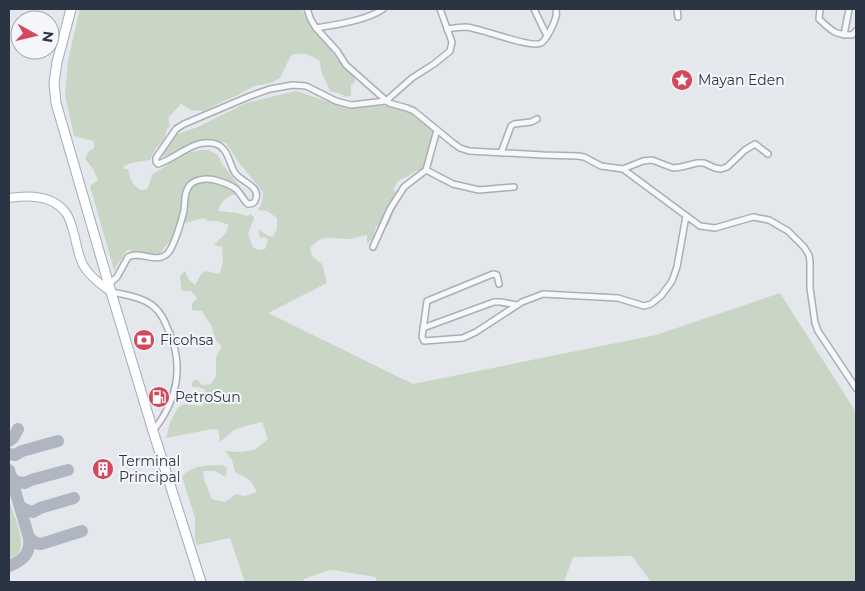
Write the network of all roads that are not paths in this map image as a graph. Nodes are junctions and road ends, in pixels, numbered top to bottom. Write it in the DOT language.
graph roads {
  1 [pos="71,9"];
  2 [pos="307,9"];
  3 [pos="384,9"];
  4 [pos="440,9"];
  5 [pos="534,9"];
  6 [pos="556,9"];
  7 [pos="676,9"];
  8 [pos="820,9"];
  9 [pos="848,9"];
  10 [pos="678,16"];
  11 [pos="316,28"];
  12 [pos="447,29"];
  13 [pos="856,32"];
  14 [pos="844,35"];
  15 [pos="547,36"];
  16 [pos="386,101"];
  17 [pos="538,119"];
  18 [pos="437,130"];
  19 [pos="501,153"];
  20 [pos="768,154"];
  21 [pos="426,170"];
  22 [pos="623,170"];
  23 [pos="514,188"];
  24 [pos="9,198"];
  25 [pos="686,216"];
  26 [pos="373,247"];
  27 [pos="499,284"];
  28 [pos="110,288"];
  29 [pos="516,305"];
  30 [pos="423,328"];
  31 [pos="856,388"];
  32 [pos="153,432"];
  33 [pos="200,582"];
  1 -- 28 [label="main road"];
  2 -- 11 [label="street"];
  3 -- 11 [label="street"];
  4 -- 12 [label="street"];
  5 -- 15 [label="street"];
  6 -- 15 [label="street"];
  7 -- 10 [label="street"];
  8 -- 14 [label="street"];
  9 -- 14 [label="street"];
  11 -- 16 [label="street"];
  12 -- 15 [label="street"];
  12 -- 16 [label="street"];
  13 -- 14 [label="street"];
  16 -- 18 [label="street"];
  16 -- 28 [label="street"];
  17 -- 19 [label="street"];
  18 -- 19 [label="street"];
  18 -- 21 [label="street"];
  19 -- 22 [label="street"];
  20 -- 22 [label="street"];
  21 -- 23 [label="street"];
  21 -- 26 [label="street"];
  22 -- 25 [label="street"];
  24 -- 28 [label="street"];
  25 -- 29 [label="street"];
  25 -- 31 [label="street"];
  27 -- 30 [label="street"];
  28 -- 32 [label="main road"];
  28 -- 32 [label="street"];
  29 -- 30 [label="street"];
  29 -- 30 [label="street"];
  32 -- 33 [label="main road"];
}
